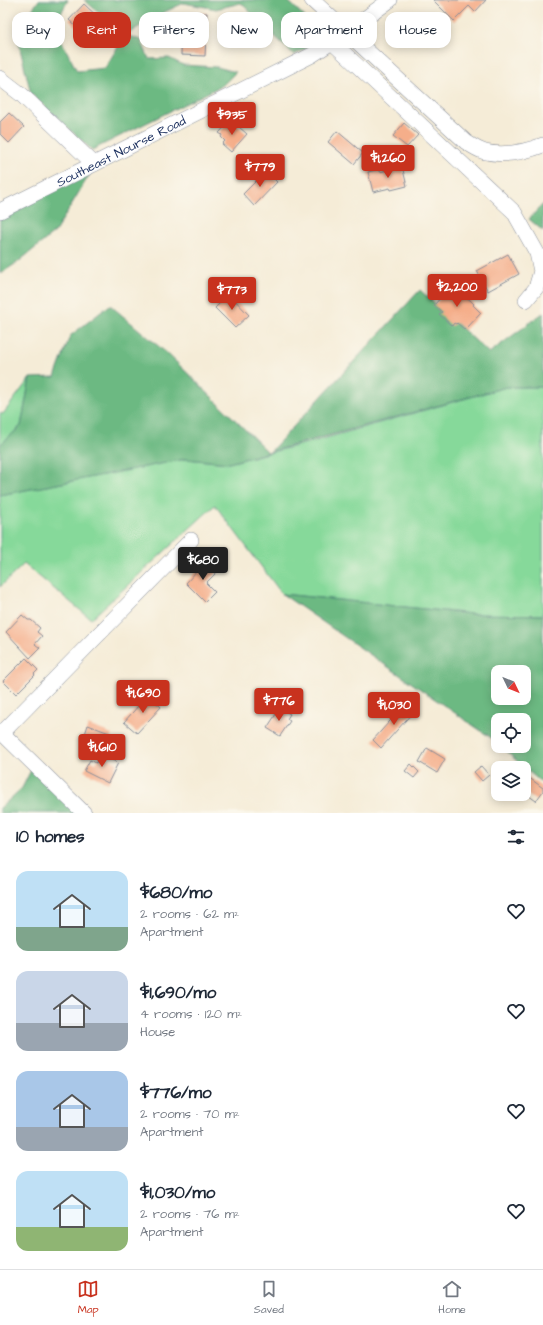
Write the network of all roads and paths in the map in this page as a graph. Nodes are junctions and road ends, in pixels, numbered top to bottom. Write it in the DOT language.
graph roads {
  1 [pos="312,0"];
  2 [pos="390,0"];
  3 [pos="325,12"];
  4 [pos="374,12"];
  5 [pos="322,48"];
  6 [pos="338,48"];
  7 [pos="364,48"];
  8 [pos="2,83"];
  9 [pos="543,144"];
  10 [pos="94,164"];
  11 [pos="0,211"];
  12 [pos="526,300"];
  13 [pos="191,540"];
  14 [pos="1,732"];
  15 [pos="84,813"];
  1 -- 3 [label="street"];
  2 -- 4 [label="street, Southeast Nourse Road"];
  5 -- 10 [label="street, Southeast Nourse Road"];
  6 -- 12 [label="street"];
  7 -- 9 [label="street"];
  8 -- 10 [label="street"];
  10 -- 11 [label="street, Southeast Nourse Road"];
  13 -- 14 [label="street"];
  14 -- 15 [label="street"];
}
